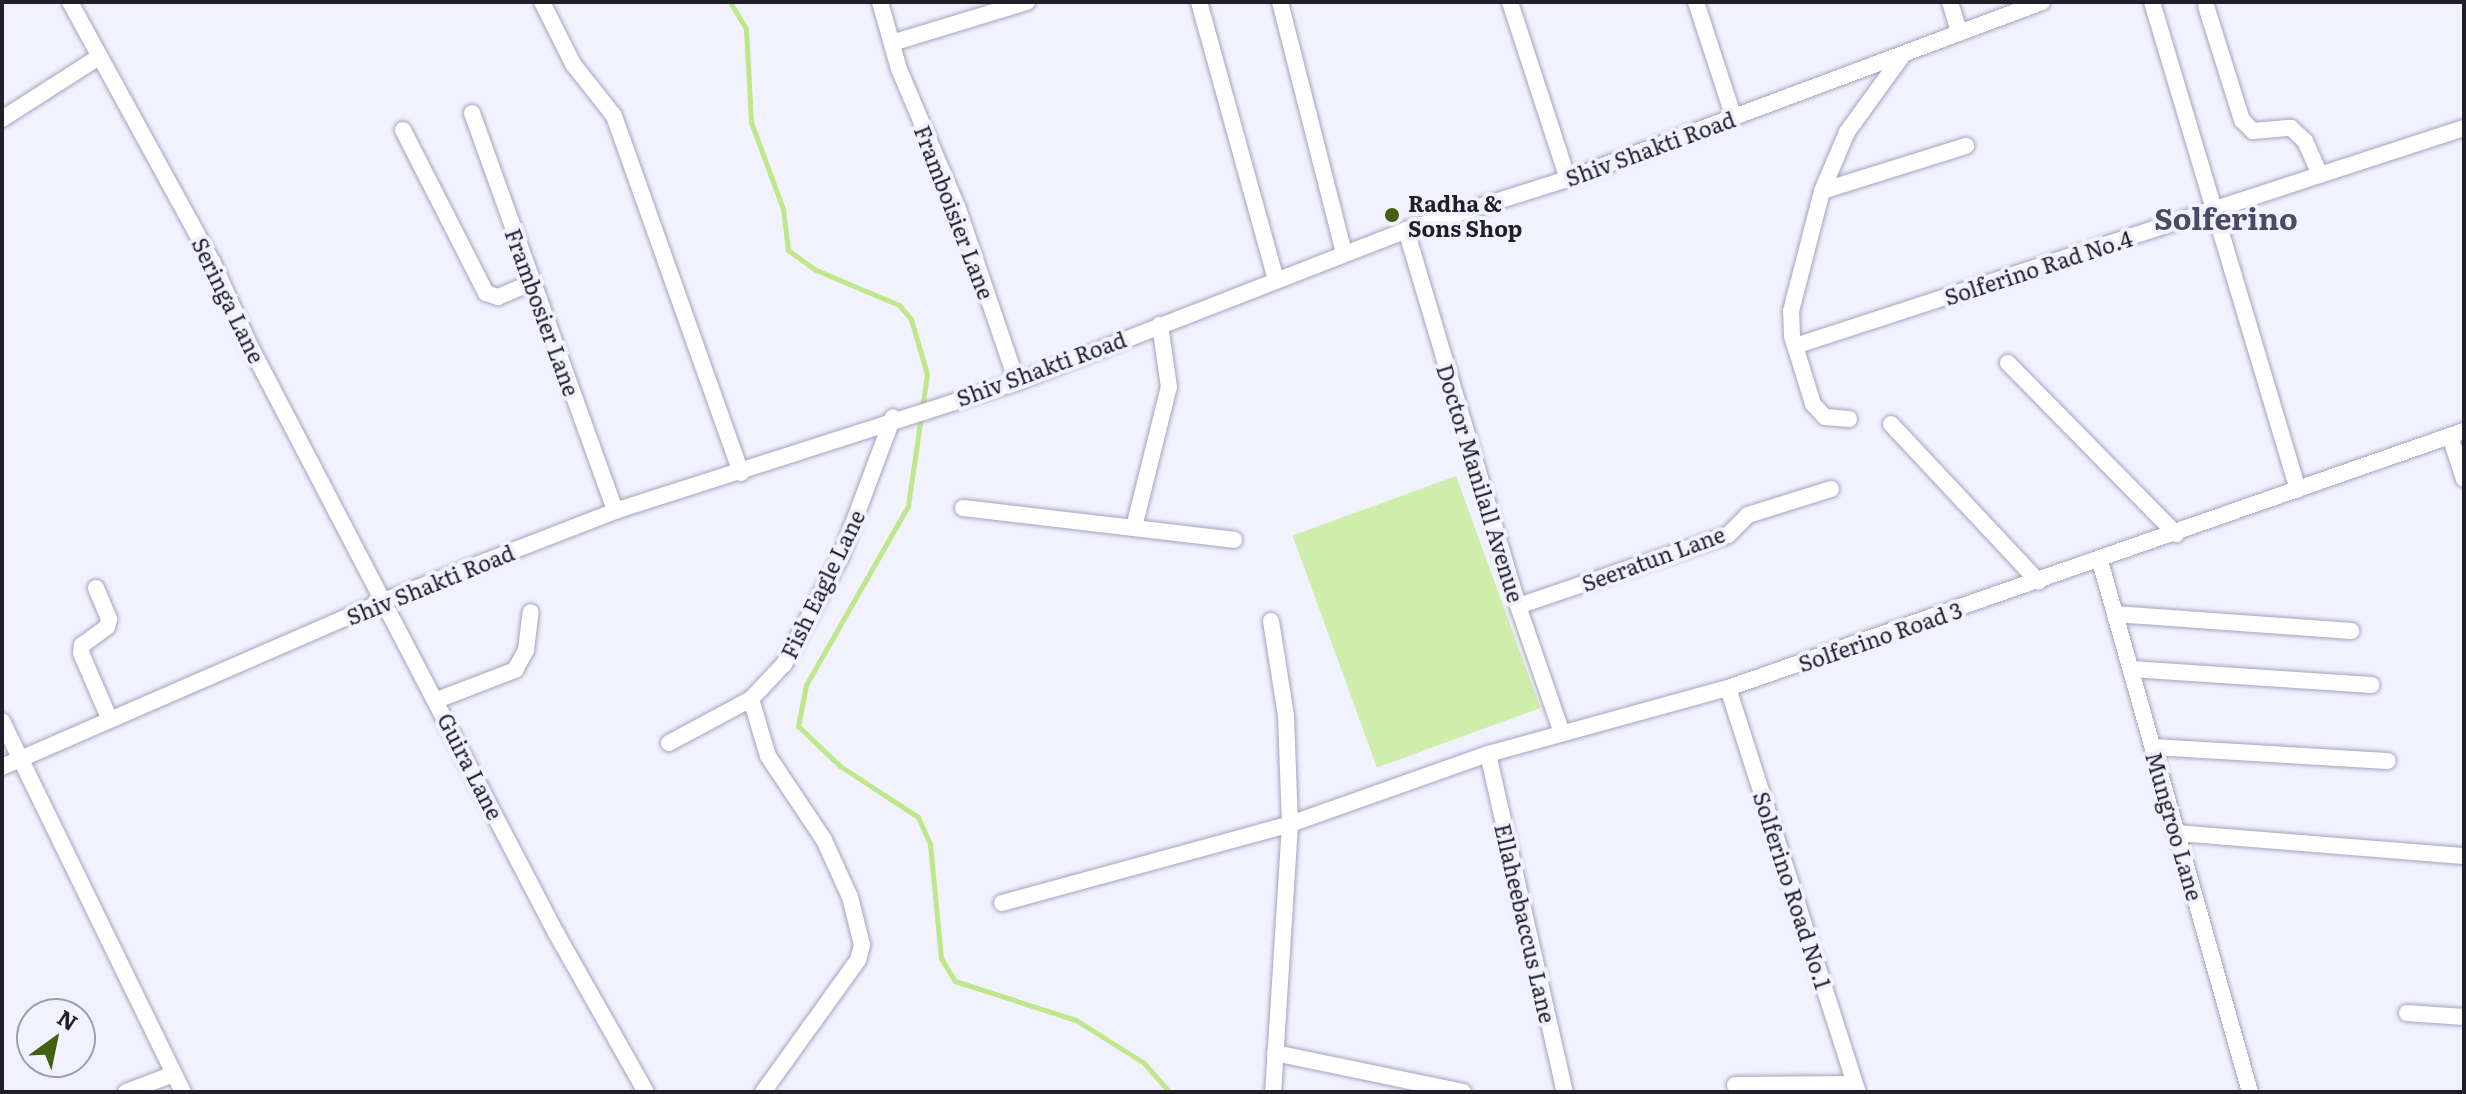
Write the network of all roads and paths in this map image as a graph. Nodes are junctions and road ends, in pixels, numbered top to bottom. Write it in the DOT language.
graph roads {
  1 [pos="70,2"];
  2 [pos="542,2"];
  3 [pos="880,2"];
  4 [pos="1027,2"];
  5 [pos="1199,2"];
  6 [pos="1280,2"];
  7 [pos="1510,2"];
  8 [pos="1696,2"];
  9 [pos="1950,2"];
  10 [pos="2042,2"];
  11 [pos="2152,2"];
  12 [pos="2206,6"];
  13 [pos="1959,31"];
  14 [pos="895,42"];
  15 [pos="1904,54"];
  16 [pos="99,57"];
  17 [pos="472,113"];
  18 [pos="1734,118"];
  19 [pos="2,119"];
  20 [pos="2464,128"];
  21 [pos="403,130"];
  22 [pos="1966,146"];
  23 [pos="2320,175"];
  24 [pos="1568,179"];
  25 [pos="1822,191"];
  26 [pos="2211,211"];
  27 [pos="1406,230"];
  28 [pos="1344,253"];
  29 [pos="1276,280"];
  30 [pos="531,283"];
  31 [pos="1160,325"];
  32 [pos="1795,346"];
  33 [pos="2008,363"];
  34 [pos="1017,382"];
  35 [pos="893,417"];
  36 [pos="1849,419"];
  37 [pos="1891,424"];
  38 [pos="2457,434"];
  39 [pos="741,473"];
  40 [pos="2464,479"];
  41 [pos="1831,489"];
  42 [pos="2298,490"];
  43 [pos="963,508"];
  44 [pos="615,511"];
  45 [pos="1134,527"];
  46 [pos="2176,534"];
  47 [pos="1234,540"];
  48 [pos="2100,561"];
  49 [pos="2039,582"];
  50 [pos="96,588"];
  51 [pos="386,600"];
  52 [pos="1518,606"];
  53 [pos="531,612"];
  54 [pos="2115,614"];
  55 [pos="1271,621"];
  56 [pos="2351,631"];
  57 [pos="2131,669"];
  58 [pos="2371,685"];
  59 [pos="1728,688"];
  60 [pos="751,699"];
  61 [pos="437,700"];
  62 [pos="110,720"];
  63 [pos="2,721"];
  64 [pos="1562,733"];
  65 [pos="669,743"];
  66 [pos="2153,747"];
  67 [pos="1488,754"];
  68 [pos="23,758"];
  69 [pos="2388,761"];
  70 [pos="2,767"];
  71 [pos="1290,824"];
  72 [pos="2177,833"];
  73 [pos="2464,856"];
  74 [pos="1002,903"];
  75 [pos="2407,1013"];
  76 [pos="2464,1017"];
  77 [pos="1275,1053"];
  78 [pos="174,1074"];
  79 [pos="1735,1085"];
  80 [pos="1856,1088"];
  81 [pos="126,1092"];
  82 [pos="183,1092"];
  83 [pos="646,1092"];
  84 [pos="763,1092"];
  85 [pos="1273,1092"];
  86 [pos="1463,1092"];
  87 [pos="1565,1092"];
  88 [pos="2250,1092"];
  1 -- 16 [label="street, Seringa Lane"];
  2 -- 39 [label="street"];
  3 -- 14 [label="street, Framboisier Lane"];
  4 -- 14 [label="street"];
  5 -- 29 [label="street"];
  6 -- 28 [label="street"];
  7 -- 24 [label="street"];
  8 -- 18 [label="street"];
  9 -- 13 [label="street"];
  10 -- 13 [label="street, Shiv Shakti Road"];
  11 -- 26 [label="street"];
  12 -- 23 [label="street"];
  13 -- 15 [label="street, Shiv Shakti Road"];
  14 -- 34 [label="street, Framboisier Lane"];
  15 -- 18 [label="street, Shiv Shakti Road"];
  15 -- 25 [label="street"];
  16 -- 19 [label="street"];
  16 -- 51 [label="street, Seringa Lane"];
  17 -- 30 [label="street, Frambosier Lane"];
  18 -- 24 [label="street, Shiv Shakti Road"];
  20 -- 23 [label="street, Solferino Rad No.4"];
  21 -- 30 [label="street"];
  22 -- 25 [label="street"];
  23 -- 26 [label="street, Solferino Rad No.4"];
  24 -- 27 [label="street, Shiv Shakti Road"];
  25 -- 32 [label="street"];
  26 -- 32 [label="street, Solferino Rad No.4"];
  26 -- 42 [label="street"];
  27 -- 28 [label="street, Shiv Shakti Road"];
  27 -- 52 [label="street, Doctor Manilall Avenue"];
  28 -- 29 [label="street, Shiv Shakti Road"];
  29 -- 31 [label="street, Shiv Shakti Road"];
  30 -- 44 [label="street, Frambosier Lane"];
  31 -- 34 [label="street, Shiv Shakti Road"];
  31 -- 45 [label="street"];
  32 -- 36 [label="street"];
  33 -- 46 [label="street"];
  34 -- 35 [label="street, Shiv Shakti Road"];
  35 -- 39 [label="street, Shiv Shakti Road"];
  35 -- 60 [label="street, Fish Eagle Lane"];
  37 -- 49 [label="street"];
  38 -- 40 [label="street"];
  38 -- 42 [label="street, Solferino Road 3"];
  39 -- 44 [label="street, Shiv Shakti Road"];
  41 -- 52 [label="street, Seeratun Lane"];
  42 -- 46 [label="street, Solferino Road 3"];
  43 -- 45 [label="street"];
  44 -- 51 [label="street, Shiv Shakti Road"];
  45 -- 47 [label="street"];
  46 -- 48 [label="street, Solferino Road 3"];
  48 -- 49 [label="street, Solferino Road 3"];
  48 -- 54 [label="street, Mungroo Lane"];
  49 -- 59 [label="street, Solferino Road 3"];
  50 -- 62 [label="street"];
  51 -- 61 [label="street, Guira Lane"];
  51 -- 62 [label="street, Shiv Shakti Road"];
  52 -- 64 [label="street, Doctor Manilall Avenue"];
  53 -- 61 [label="street"];
  54 -- 56 [label="street"];
  54 -- 57 [label="street, Mungroo Lane"];
  55 -- 71 [label="street"];
  57 -- 58 [label="street"];
  57 -- 66 [label="street, Mungroo Lane"];
  59 -- 64 [label="street, Solferino Road 3"];
  59 -- 80 [label="street, Solferino Road No.1"];
  60 -- 65 [label="street, Fish Eagle Lane"];
  60 -- 84 [label="street"];
  61 -- 83 [label="street, Guira Lane"];
  62 -- 68 [label="street, Shiv Shakti Road"];
  63 -- 68 [label="street"];
  64 -- 67 [label="street, Solferino Road 3"];
  66 -- 69 [label="street"];
  66 -- 72 [label="street, Mungroo Lane"];
  67 -- 71 [label="street, Solferino Road 3"];
  67 -- 87 [label="street, Ellaheebaccus Lane"];
  68 -- 70 [label="street, Shiv Shakti Road"];
  68 -- 78 [label="street"];
  71 -- 74 [label="street, Solferino Road 3"];
  71 -- 77 [label="street"];
  72 -- 73 [label="street"];
  72 -- 88 [label="street, Mungroo Lane"];
  75 -- 76 [label="street"];
  77 -- 85 [label="street"];
  77 -- 86 [label="street"];
  78 -- 81 [label="street"];
  78 -- 82 [label="street"];
  79 -- 80 [label="street"];
}
